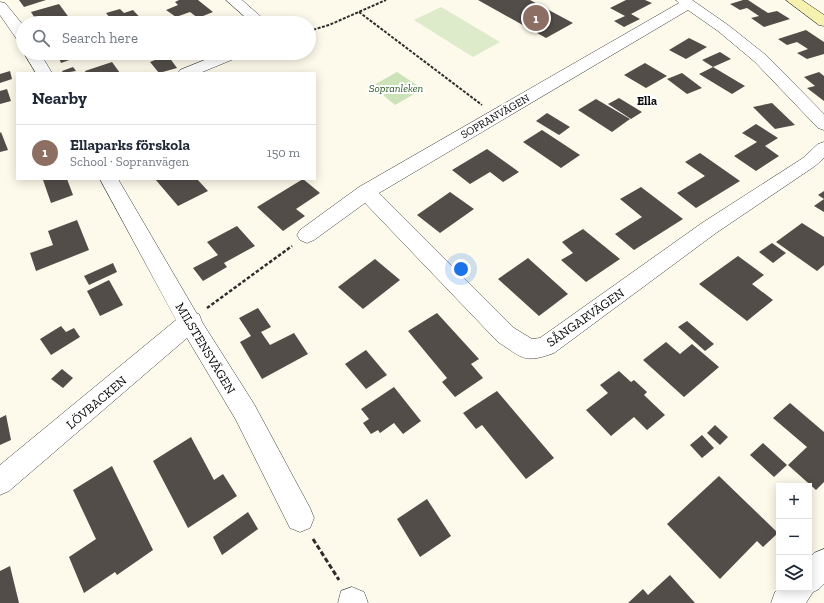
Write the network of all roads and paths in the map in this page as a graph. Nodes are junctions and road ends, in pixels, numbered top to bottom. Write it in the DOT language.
graph roads {
  1 [pos="233,0"];
  2 [pos="386,0"];
  3 [pos="793,0"];
  4 [pos="686,2"];
  5 [pos="0,6"];
  6 [pos="359,12"];
  7 [pos="252,16"];
  8 [pos="824,22"];
  9 [pos="16,27"];
  10 [pos="316,29"];
  11 [pos="36,60"];
  12 [pos="218,60"];
  13 [pos="43,72"];
  14 [pos="188,72"];
  15 [pos="496,115"];
  16 [pos="824,124"];
  17 [pos="824,148"];
  18 [pos="110,180"];
  19 [pos="366,192"];
  20 [pos="307,235"];
  21 [pos="191,321"];
  22 [pos="0,482"];
  23 [pos="300,518"];
  24 [pos="824,563"];
  25 [pos="812,576"];
  26 [pos="797,591"];
  27 [pos="352,602"];
  28 [pos="786,603"];
  1 -- 7 [label="street"];
  2 -- 6 [label="path"];
  3 -- 8 [label="street"];
  4 -- 15 [label="street, SOPRANVÄGEN"];
  4 -- 16 [label="street"];
  5 -- 9 [label="street"];
  6 -- 10 [label="path"];
  6 -- 15 [label="path"];
  11 -- 13 [label="street"];
  12 -- 14 [label="street"];
  15 -- 19 [label="street, SOPRANVÄGEN"];
  17 -- 19 [label="street, SÅNGARVÄGEN"];
  18 -- 21 [label="street, MILSTENSVÄGEN"];
  19 -- 20 [label="street, SOPRANVÄGEN"];
  20 -- 21 [label="path"];
  21 -- 22 [label="street, LÖVBACKEN"];
  21 -- 23 [label="street, MILSTENSVÄGEN"];
  23 -- 27 [label="path"];
  24 -- 25 [label="street"];
  26 -- 28 [label="street"];
}
